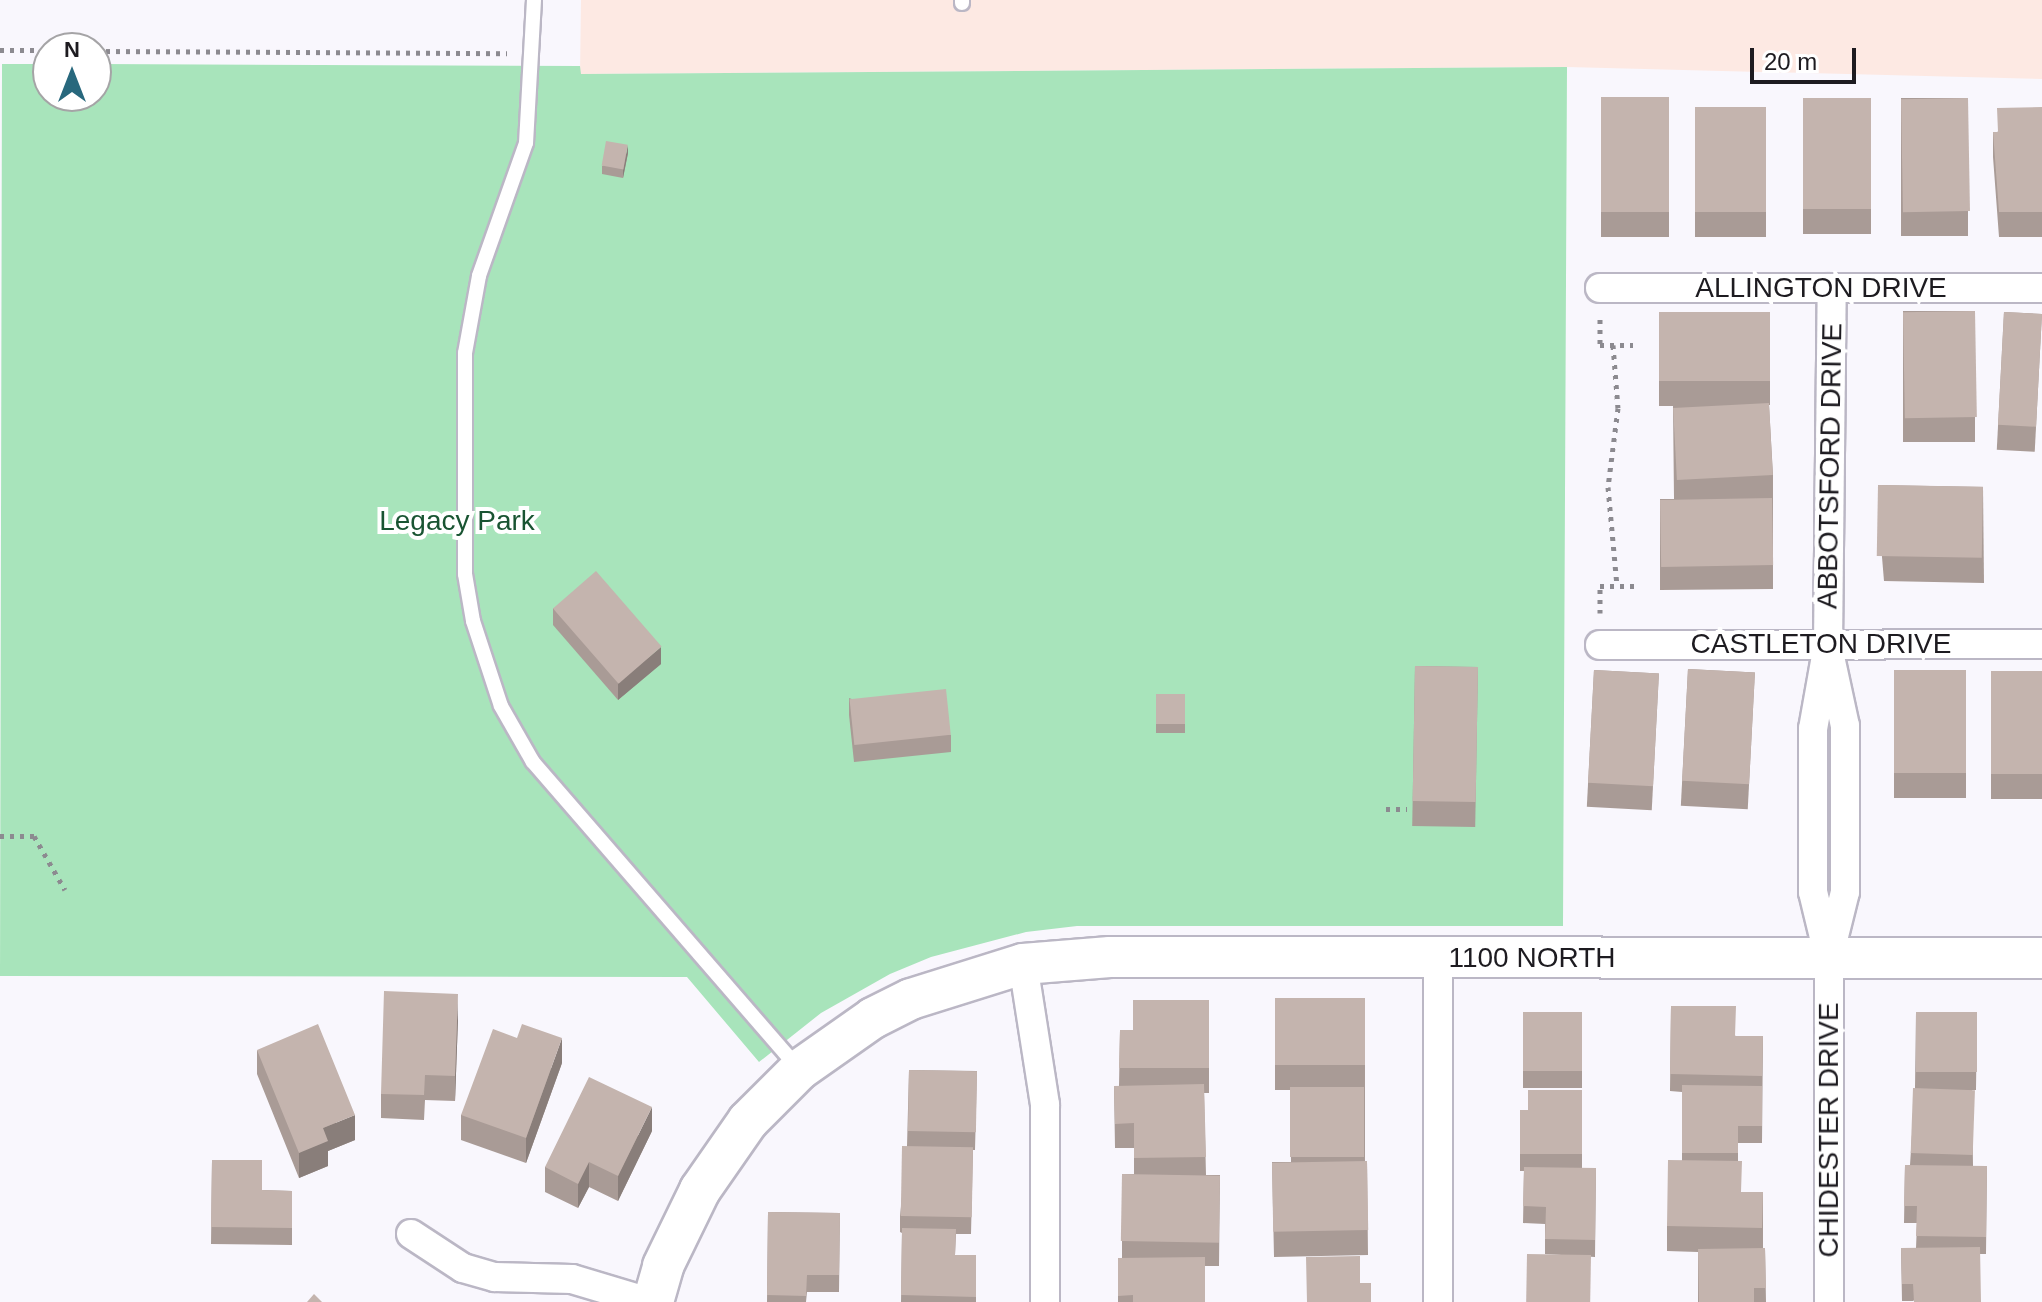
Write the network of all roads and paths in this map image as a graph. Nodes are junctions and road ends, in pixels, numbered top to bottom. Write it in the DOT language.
graph roads {
  1 [pos="534,0"];
  2 [pos="0,50"];
  3 [pos="32,50"];
  4 [pos="112,51"];
  5 [pos="534,53"];
  6 [pos="1600,288"];
  7 [pos="1832,288"];
  8 [pos="2042,288"];
  9 [pos="1600,345"];
  10 [pos="1613,345"];
  11 [pos="1633,345"];
  12 [pos="1600,586"];
  13 [pos="1617,586"];
  14 [pos="1636,586"];
  15 [pos="2042,644"];
  16 [pos="1600,645"];
  17 [pos="1828,645"];
  18 [pos="1386,809"];
  19 [pos="1407,809"];
  20 [pos="0,836"];
  21 [pos="65,890"];
  22 [pos="1438,958"];
  23 [pos="1829,958"];
  24 [pos="2042,958"];
  25 [pos="1023,964"];
  26 [pos="799,1070"];
  27 [pos="411,1234"];
  28 [pos="651,1302"];
  29 [pos="1045,1302"];
  30 [pos="1438,1302"];
  31 [pos="1829,1302"];
  1 -- 5 [label="lane"];
  2 -- 3 [label="path"];
  4 -- 5 [label="path"];
  5 -- 26 [label="lane"];
  6 -- 7 [label="street, ALLINGTON DRIVE"];
  7 -- 8 [label="street, ALLINGTON DRIVE"];
  7 -- 17 [label="street, ABBOTSFORD DRIVE"];
  9 -- 10 [label="path"];
  10 -- 11 [label="path"];
  10 -- 13 [label="path"];
  12 -- 13 [label="path"];
  13 -- 14 [label="path"];
  15 -- 17 [label="street, CASTLETON DRIVE"];
  16 -- 17 [label="street, CASTLETON DRIVE"];
  17 -- 23 [label="street, ABBOTSFORD DRIVE"];
  18 -- 19 [label="path"];
  20 -- 21 [label="path"];
  22 -- 23 [label="street, 1100 NORTH"];
  22 -- 25 [label="street, 1100 NORTH"];
  22 -- 30 [label="street"];
  23 -- 24 [label="street, 1100 NORTH"];
  23 -- 31 [label="street, CHIDESTER DRIVE"];
  25 -- 26 [label="street, 1100 NORTH"];
  25 -- 29 [label="street"];
  26 -- 28 [label="street, 1100 NORTH"];
  27 -- 28 [label="street"];
}
